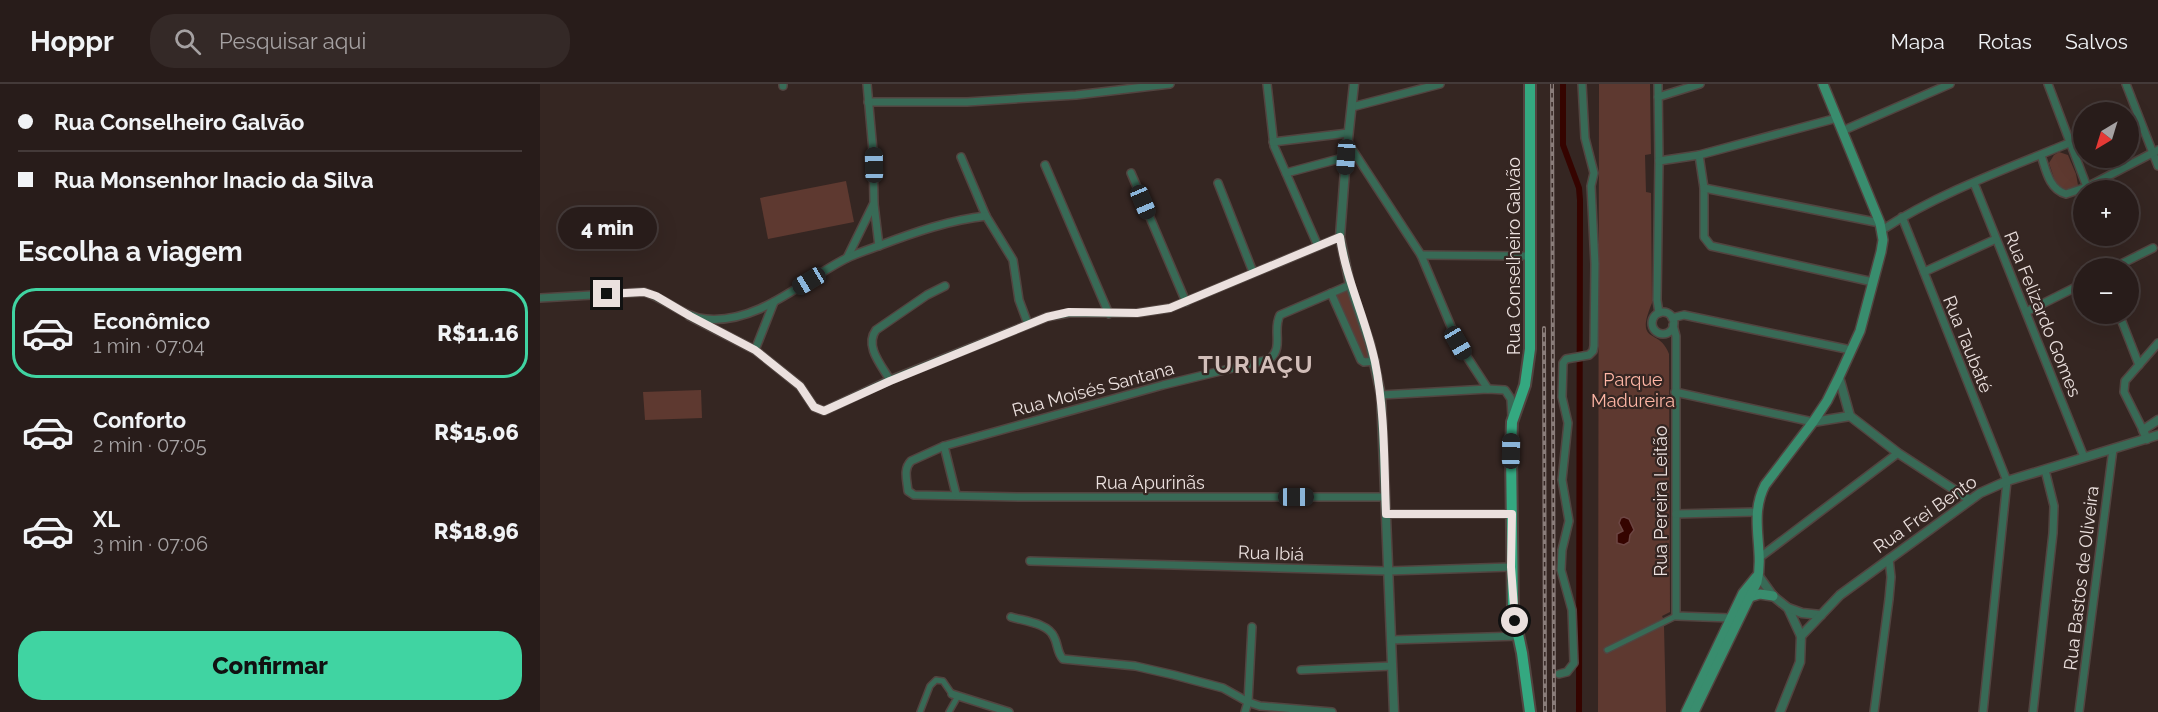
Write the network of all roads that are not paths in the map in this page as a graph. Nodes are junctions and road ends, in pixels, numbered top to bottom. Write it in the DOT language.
graph roads {
  1 [pos="867,84"];
  2 [pos="1170,84"];
  3 [pos="1266,84"];
  4 [pos="1354,84"];
  5 [pos="1440,84"];
  6 [pos="1530,84"];
  7 [pos="1582,84"];
  8 [pos="1658,84"];
  9 [pos="1700,84"];
  10 [pos="1823,84"];
  11 [pos="1950,84"];
  12 [pos="2048,84"];
  13 [pos="2126,84"];
  14 [pos="1658,97"];
  15 [pos="868,102"];
  16 [pos="1352,107"];
  17 [pos="1837,118"];
  18 [pos="1842,131"];
  19 [pos="1348,133"];
  20 [pos="1273,142"];
  21 [pos="1348,143"];
  22 [pos="2069,143"];
  23 [pos="2155,152"];
  24 [pos="1699,155"];
  25 [pos="2041,155"];
  26 [pos="961,157"];
  27 [pos="1346,157"];
  28 [pos="1659,161"];
  29 [pos="1045,165"];
  30 [pos="2158,166"];
  31 [pos="1286,172"];
  32 [pos="1131,173"];
  33 [pos="2084,180"];
  34 [pos="2101,180"];
  35 [pos="1218,183"];
  36 [pos="1974,183"];
  37 [pos="1704,188"];
  38 [pos="2073,192"];
  39 [pos="874,203"];
  40 [pos="986,216"];
  41 [pos="1902,217"];
  42 [pos="1881,227"];
  43 [pos="1340,237"];
  44 [pos="1996,239"];
  45 [pos="879,246"];
  46 [pos="1318,246"];
  47 [pos="2152,248"];
  48 [pos="1421,255"];
  49 [pos="1529,256"];
  50 [pos="847,258"];
  51 [pos="2132,258"];
  52 [pos="1253,272"];
  53 [pos="1924,272"];
  54 [pos="1873,282"];
  55 [pos="1350,285"];
  56 [pos="945,286"];
  57 [pos="2073,289"];
  58 [pos="1331,293"];
  59 [pos="540,298"];
  60 [pos="774,302"];
  61 [pos="1186,302"];
  62 [pos="2026,312"];
  63 [pos="1659,313"];
  64 [pos="1109,314"];
  65 [pos="690,316"];
  66 [pos="1673,321"];
  67 [pos="1028,324"];
  68 [pos="2123,324"];
  69 [pos="1664,334"];
  70 [pos="2158,344"];
  71 [pos="1675,349"];
  72 [pos="755,350"];
  73 [pos="1851,350"];
  74 [pos="1375,361"];
  75 [pos="2139,365"];
  76 [pos="1839,376"];
  77 [pos="890,381"];
  78 [pos="1488,389"];
  79 [pos="1675,392"];
  80 [pos="1381,395"];
  81 [pos="1850,416"];
  82 [pos="2158,420"];
  83 [pos="1512,422"];
  84 [pos="1813,422"];
  85 [pos="2145,434"];
  86 [pos="2158,435"];
  87 [pos="944,446"];
  88 [pos="2113,449"];
  89 [pos="1898,453"];
  90 [pos="2084,457"];
  91 [pos="2045,470"];
  92 [pos="2007,481"];
  93 [pos="956,494"];
  94 [pos="914,495"];
  95 [pos="1386,497"];
  96 [pos="1970,500"];
  97 [pos="1756,512"];
  98 [pos="1386,514"];
  99 [pos="1512,514"];
  100 [pos="1676,514"];
  101 [pos="1759,558"];
  102 [pos="1889,559"];
  103 [pos="1030,561"];
  104 [pos="1511,567"];
  105 [pos="1874,570"];
  106 [pos="1388,571"];
  107 [pos="1758,575"];
  108 [pos="1891,577"];
  109 [pos="1773,596"];
  110 [pos="1750,597"];
  111 [pos="1788,608"];
  112 [pos="1821,615"];
  113 [pos="1676,616"];
  114 [pos="1011,617"];
  115 [pos="1731,618"];
  116 [pos="1252,627"];
  117 [pos="1519,636"];
  118 [pos="1801,636"];
  119 [pos="1391,640"];
  120 [pos="1607,650"];
  121 [pos="1392,666"];
  122 [pos="1301,670"];
  123 [pos="1559,674"];
  124 [pos="955,695"];
  125 [pos="1248,702"];
  126 [pos="920,712"];
  127 [pos="949,712"];
  128 [pos="1009,712"];
  129 [pos="1245,712"];
  130 [pos="1332,712"];
  131 [pos="1394,712"];
  132 [pos="1530,712"];
  133 [pos="1686,712"];
  134 [pos="1694,712"];
  135 [pos="1780,712"];
  136 [pos="1874,712"];
  137 [pos="1983,712"];
  138 [pos="2032,712"];
  139 [pos="2079,712"];
  1 -- 15 [label="street"];
  2 -- 15 [label="street"];
  3 -- 20 [label="street"];
  4 -- 16 [label="street"];
  5 -- 16 [label="street"];
  6 -- 49 [label="main road, Rua Conselheiro Galvão"];
  7 -- 123 [label="street"];
  8 -- 14 [label="street"];
  9 -- 14 [label="street"];
  10 -- 17 [label="main road"];
  11 -- 18 [label="street"];
  12 -- 22 [label="street"];
  13 -- 23 [label="street"];
  14 -- 28 [label="street"];
  15 -- 39 [label="street"];
  16 -- 19 [label="street"];
  17 -- 18 [label="main road"];
  17 -- 24 [label="street"];
  18 -- 42 [label="main road"];
  19 -- 20 [label="street"];
  19 -- 21 [label="street"];
  20 -- 31 [label="street"];
  21 -- 27 [label="street"];
  21 -- 48 [label="street"];
  22 -- 25 [label="street"];
  22 -- 33 [label="street"];
  23 -- 30 [label="street"];
  23 -- 34 [label="street"];
  24 -- 28 [label="street"];
  24 -- 37 [label="street"];
  25 -- 36 [label="street"];
  25 -- 38 [label="street"];
  26 -- 40 [label="street"];
  27 -- 31 [label="street"];
  27 -- 43 [label="street"];
  28 -- 63 [label="street"];
  29 -- 64 [label="street"];
  31 -- 46 [label="street"];
  32 -- 61 [label="street"];
  35 -- 52 [label="street"];
  36 -- 41 [label="street"];
  36 -- 44 [label="street, Rua Felizardo Gomes"];
  37 -- 42 [label="street"];
  37 -- 54 [label="street"];
  39 -- 45 [label="street"];
  39 -- 50 [label="street"];
  40 -- 45 [label="street"];
  40 -- 67 [label="street"];
  41 -- 42 [label="street"];
  41 -- 53 [label="street, Rua Taubaté"];
  42 -- 54 [label="main road"];
  43 -- 46 [label="street"];
  43 -- 55 [label="street"];
  44 -- 53 [label="street"];
  44 -- 62 [label="street, Rua Felizardo Gomes"];
  45 -- 50 [label="street"];
  46 -- 52 [label="street"];
  47 -- 51 [label="street"];
  48 -- 49 [label="street"];
  48 -- 78 [label="street"];
  49 -- 83 [label="main road, Rua Conselheiro Galvão"];
  50 -- 60 [label="street"];
  52 -- 61 [label="street"];
  53 -- 92 [label="street, Rua Taubaté"];
  54 -- 73 [label="main road"];
  55 -- 58 [label="street, Rua Moisés Santana"];
  55 -- 74 [label="street"];
  56 -- 77 [label="street"];
  57 -- 62 [label="street"];
  58 -- 74 [label="street"];
  58 -- 87 [label="street, Rua Moisés Santana"];
  59 -- 65 [label="street"];
  60 -- 65 [label="street"];
  60 -- 72 [label="street"];
  61 -- 64 [label="street"];
  62 -- 90 [label="street, Rua Felizardo Gomes"];
  63 -- 66 [label="street"];
  63 -- 69 [label="street"];
  64 -- 67 [label="street"];
  65 -- 72 [label="street"];
  66 -- 69 [label="street"];
  66 -- 71 [label="street, Rua Pereira Leitão"];
  66 -- 73 [label="street"];
  67 -- 77 [label="street"];
  68 -- 75 [label="street"];
  69 -- 71 [label="street"];
  70 -- 75 [label="street"];
  71 -- 79 [label="street, Rua Pereira Leitão"];
  72 -- 77 [label="street"];
  73 -- 76 [label="main road"];
  74 -- 80 [label="street"];
  75 -- 85 [label="street"];
  76 -- 81 [label="street"];
  76 -- 84 [label="main road"];
  78 -- 80 [label="street"];
  78 -- 83 [label="street"];
  79 -- 84 [label="street"];
  79 -- 100 [label="street, Rua Pereira Leitão"];
  80 -- 95 [label="street"];
  81 -- 84 [label="street"];
  81 -- 89 [label="street"];
  82 -- 85 [label="street"];
  83 -- 99 [label="main road, Rua Conselheiro Galvão"];
  84 -- 97 [label="main road"];
  85 -- 86 [label="street, Rua Frei Bento"];
  85 -- 88 [label="street, Rua Frei Bento"];
  87 -- 93 [label="street"];
  87 -- 94 [label="street, Rua Moisés Santana"];
  88 -- 90 [label="street, Rua Frei Bento"];
  88 -- 139 [label="street, Rua Bastos de Oliveira"];
  89 -- 96 [label="street"];
  89 -- 101 [label="street"];
  90 -- 91 [label="street, Rua Frei Bento"];
  91 -- 92 [label="street, Rua Frei Bento"];
  91 -- 138 [label="street"];
  92 -- 96 [label="street, Rua Frei Bento"];
  92 -- 137 [label="street"];
  93 -- 94 [label="street, Rua Apurinãs"];
  93 -- 95 [label="street, Rua Apurinãs"];
  95 -- 98 [label="street"];
  96 -- 102 [label="street, Rua Frei Bento"];
  97 -- 100 [label="street"];
  97 -- 101 [label="main road"];
  98 -- 99 [label="street"];
  98 -- 106 [label="street"];
  99 -- 104 [label="main road, Rua Conselheiro Galvão"];
  100 -- 113 [label="street, Rua Pereira Leitão"];
  101 -- 107 [label="main road"];
  102 -- 105 [label="street, Rua Frei Bento"];
  102 -- 108 [label="street"];
  103 -- 106 [label="street, Rua Ibiá"];
  104 -- 106 [label="street, Rua Ibiá"];
  104 -- 117 [label="main road, Rua Conselheiro Galvão"];
  105 -- 108 [label="street"];
  105 -- 112 [label="street, Rua Frei Bento"];
  106 -- 119 [label="street"];
  107 -- 109 [label="street"];
  107 -- 110 [label="main road"];
  107 -- 115 [label="main road"];
  108 -- 136 [label="street"];
  109 -- 110 [label="main road"];
  109 -- 111 [label="street"];
  110 -- 134 [label="main road"];
  111 -- 112 [label="street"];
  111 -- 118 [label="street"];
  112 -- 118 [label="street, Rua Frei Bento"];
  113 -- 115 [label="street"];
  113 -- 120 [label="street"];
  114 -- 125 [label="street"];
  115 -- 133 [label="main road"];
  116 -- 125 [label="street"];
  117 -- 119 [label="street"];
  117 -- 132 [label="main road, Rua Conselheiro Galvão"];
  118 -- 135 [label="street"];
  119 -- 121 [label="street"];
  121 -- 122 [label="street"];
  121 -- 131 [label="street"];
  124 -- 126 [label="street"];
  124 -- 127 [label="street"];
  124 -- 128 [label="street"];
  125 -- 129 [label="street"];
  125 -- 130 [label="street"];
}
